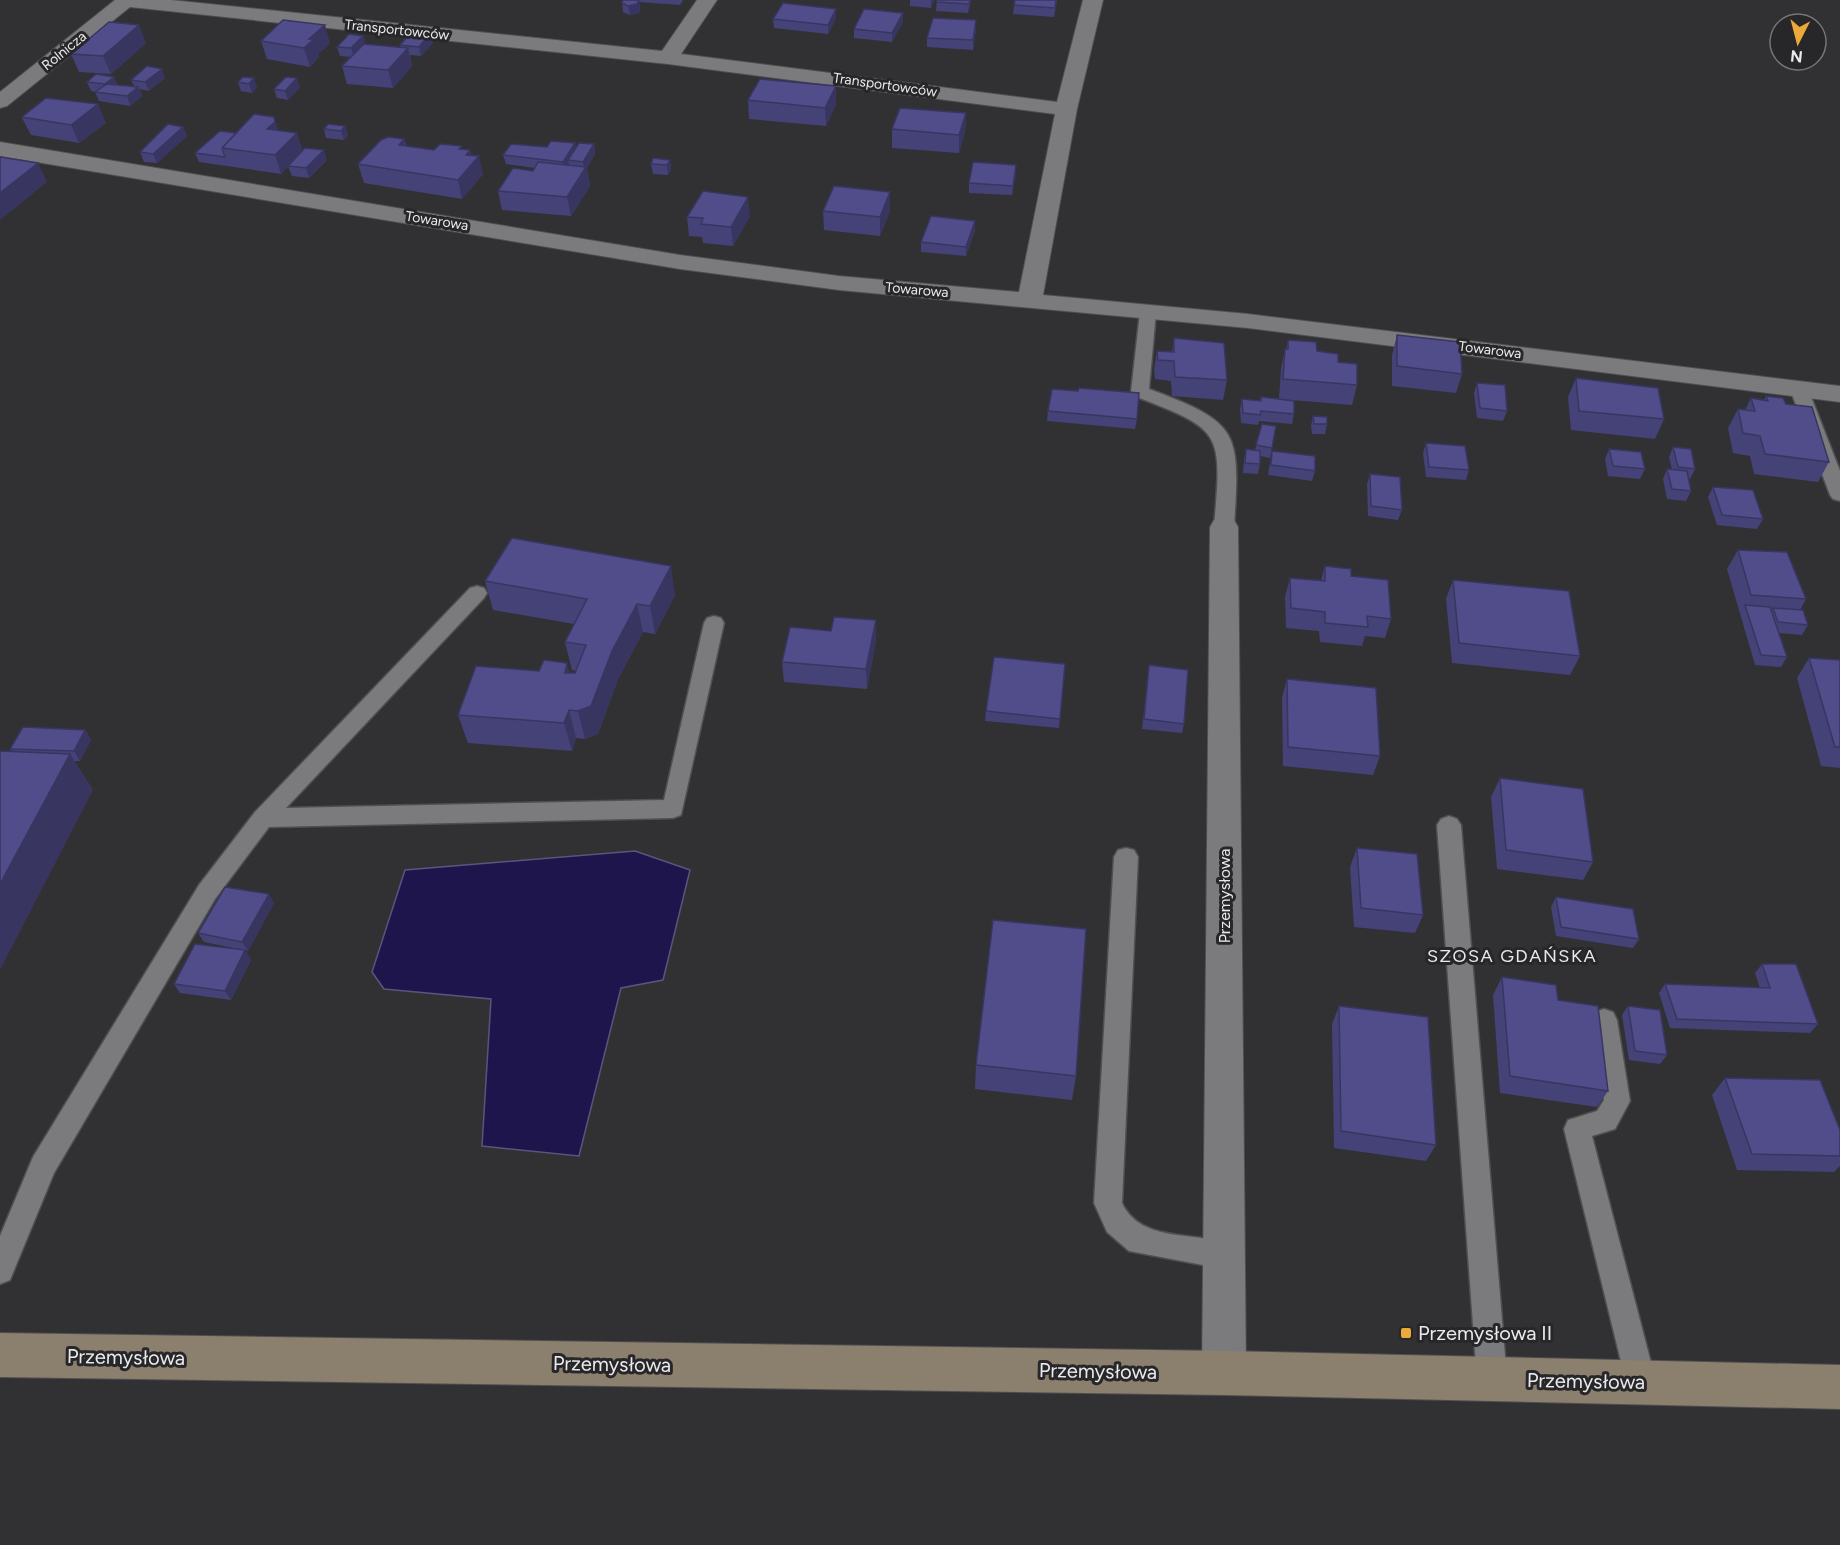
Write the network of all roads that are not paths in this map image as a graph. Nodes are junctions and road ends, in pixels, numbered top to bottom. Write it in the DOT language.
graph roads {
  1 [pos="127,0"];
  2 [pos="707,0"];
  3 [pos="1093,0"];
  4 [pos="668,58"];
  5 [pos="0,102"];
  6 [pos="1066,109"];
  7 [pos="0,149"];
  8 [pos="1030,301"];
  9 [pos="1148,312"];
  10 [pos="1799,389"];
  11 [pos="1840,394"];
  12 [pos="1840,495"];
  13 [pos="1224,527"];
  14 [pos="477,593"];
  15 [pos="714,623"];
  16 [pos="263,818"];
  17 [pos="1449,825"];
  18 [pos="1126,857"];
  19 [pos="1604,1020"];
  20 [pos="1224,1255"];
  21 [pos="0,1270"];
  22 [pos="0,1355"];
  23 [pos="1224,1373"];
  24 [pos="1492,1380"];
  25 [pos="1641,1382"];
  26 [pos="1840,1387"];
  1 -- 4 [label="street, Transportowców"];
  1 -- 5 [label="street, Rolnicza"];
  2 -- 4 [label="street"];
  3 -- 6 [label="street"];
  4 -- 6 [label="street, Transportowców"];
  6 -- 8 [label="street"];
  7 -- 8 [label="street, Towarowa"];
  8 -- 9 [label="street, Towarowa"];
  9 -- 10 [label="street, Towarowa"];
  9 -- 13 [label="lane"];
  10 -- 11 [label="street, Towarowa"];
  10 -- 12 [label="lane"];
  13 -- 20 [label="street, Przemysłowa"];
  14 -- 16 [label="lane"];
  15 -- 16 [label="lane"];
  16 -- 21 [label="lane"];
  17 -- 24 [label="lane"];
  18 -- 20 [label="lane"];
  19 -- 25 [label="lane"];
  20 -- 23 [label="street, Przemysłowa"];
  22 -- 23 [label="main road, Przemysłowa"];
  23 -- 24 [label="main road, Przemysłowa"];
  24 -- 25 [label="main road, Przemysłowa"];
  25 -- 26 [label="main road, Przemysłowa"];
}
